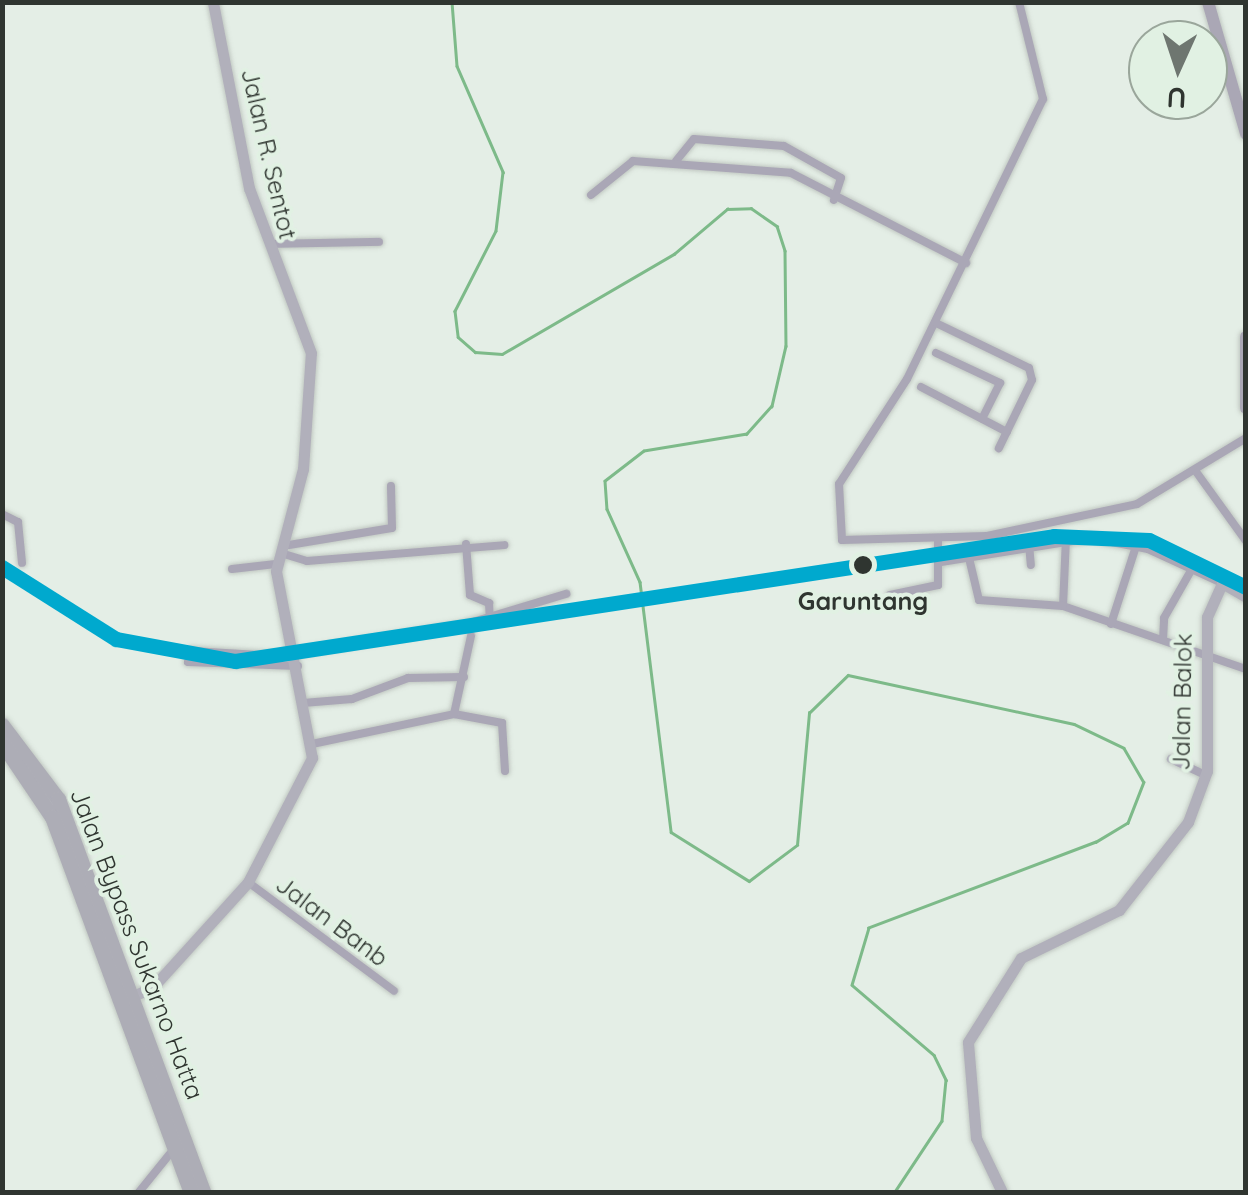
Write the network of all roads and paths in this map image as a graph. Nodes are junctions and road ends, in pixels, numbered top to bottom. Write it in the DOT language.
graph roads {
  1 [pos="213,2"];
  2 [pos="1018,2"];
  3 [pos="1208,2"];
  4 [pos="1246,134"];
  5 [pos="676,161"];
  6 [pos="591,195"];
  7 [pos="834,200"];
  8 [pos="379,242"];
  9 [pos="266,246"];
  10 [pos="966,263"];
  11 [pos="936,322"];
  12 [pos="1246,337"];
  13 [pos="936,353"];
  14 [pos="921,387"];
  15 [pos="1246,408"];
  16 [pos="982,419"];
  17 [pos="1007,432"];
  18 [pos="1246,438"];
  19 [pos="999,448"];
  20 [pos="1197,473"];
  21 [pos="392,486"];
  22 [pos="2,514"];
  23 [pos="1066,538"];
  24 [pos="938,539"];
  25 [pos="1246,542"];
  26 [pos="466,544"];
  27 [pos="1029,544"];
  28 [pos="504,545"];
  29 [pos="1136,546"];
  30 [pos="283,554"];
  31 [pos="970,558"];
  32 [pos="941,562"];
  33 [pos="22,563"];
  34 [pos="1031,565"];
  35 [pos="1192,569"];
  36 [pos="232,570"];
  37 [pos="1222,583"];
  38 [pos="566,594"];
  39 [pos="890,596"];
  40 [pos="1246,597"];
  41 [pos="1062,606"];
  42 [pos="490,620"];
  43 [pos="1111,624"];
  44 [pos="470,636"];
  45 [pos="1163,640"];
  46 [pos="296,652"];
  47 [pos="1205,654"];
  48 [pos="298,666"];
  49 [pos="1246,669"];
  50 [pos="464,677"];
  51 [pos="303,703"];
  52 [pos="454,714"];
  53 [pos="2,724"];
  54 [pos="2,743"];
  55 [pos="312,744"];
  56 [pos="1171,759"];
  57 [pos="506,772"];
  58 [pos="1205,775"];
  59 [pos="248,882"];
  60 [pos="394,991"];
  61 [pos="126,999"];
  62 [pos="176,1149"];
  63 [pos="139,1192"];
  64 [pos="191,1192"];
  65 [pos="203,1192"];
  66 [pos="1002,1192"];
  1 -- 9 [label="street, Jalan R. Sentot"];
  2 -- 10 [label="street"];
  3 -- 4 [label="main road"];
  5 -- 6 [label="street"];
  5 -- 7 [label="street"];
  5 -- 7 [label="street"];
  7 -- 10 [label="street"];
  8 -- 9 [label="street"];
  9 -- 30 [label="street, Jalan R. Sentot"];
  10 -- 11 [label="street"];
  11 -- 17 [label="street"];
  11 -- 24 [label="street"];
  12 -- 15 [label="main road"];
  13 -- 16 [label="street"];
  14 -- 16 [label="street"];
  16 -- 17 [label="street"];
  17 -- 19 [label="street"];
  18 -- 20 [label="street"];
  20 -- 24 [label="street"];
  20 -- 25 [label="street"];
  21 -- 30 [label="street"];
  22 -- 33 [label="street"];
  23 -- 27 [label="street"];
  23 -- 29 [label="street"];
  23 -- 41 [label="street"];
  24 -- 32 [label="street"];
  26 -- 28 [label="street"];
  26 -- 30 [label="street"];
  26 -- 42 [label="street"];
  27 -- 31 [label="street"];
  27 -- 34 [label="street"];
  29 -- 35 [label="street"];
  29 -- 43 [label="street"];
  30 -- 36 [label="street"];
  30 -- 46 [label="street, Jalan R. Sentot"];
  31 -- 32 [label="street"];
  31 -- 41 [label="street"];
  32 -- 39 [label="street"];
  35 -- 37 [label="street"];
  35 -- 45 [label="street"];
  37 -- 40 [label="street"];
  37 -- 47 [label="street, Jalan Balok"];
  38 -- 42 [label="street"];
  41 -- 43 [label="street"];
  42 -- 46 [label="street"];
  43 -- 45 [label="street"];
  44 -- 50 [label="street"];
  45 -- 47 [label="street"];
  46 -- 48 [label="street, Jalan R. Sentot"];
  46 -- 48 [label="street"];
  47 -- 49 [label="street"];
  47 -- 58 [label="street, Jalan Balok"];
  48 -- 51 [label="street, Jalan R. Sentot"];
  50 -- 51 [label="street"];
  50 -- 52 [label="street"];
  51 -- 55 [label="street, Jalan R. Sentot"];
  52 -- 55 [label="street"];
  52 -- 57 [label="street"];
  53 -- 61 [label="highway, Jalan Bypass Sukarno Hatta"];
  54 -- 61 [label="highway, Jalan Bypass Sukarno Hatta"];
  55 -- 59 [label="street, Jalan R. Sentot"];
  56 -- 58 [label="street"];
  58 -- 66 [label="street, Jalan Balok"];
  59 -- 60 [label="street, Jalan Banb"];
  59 -- 61 [label="street, Jalan R. Sentot"];
  61 -- 62 [label="highway, Jalan Bypass Sukarno Hatta"];
  61 -- 65 [label="highway, Jalan Bypass Sukarno Hatta"];
  62 -- 63 [label="street"];
  62 -- 64 [label="highway, Jalan Bypass Sukarno Hatta"];
}
